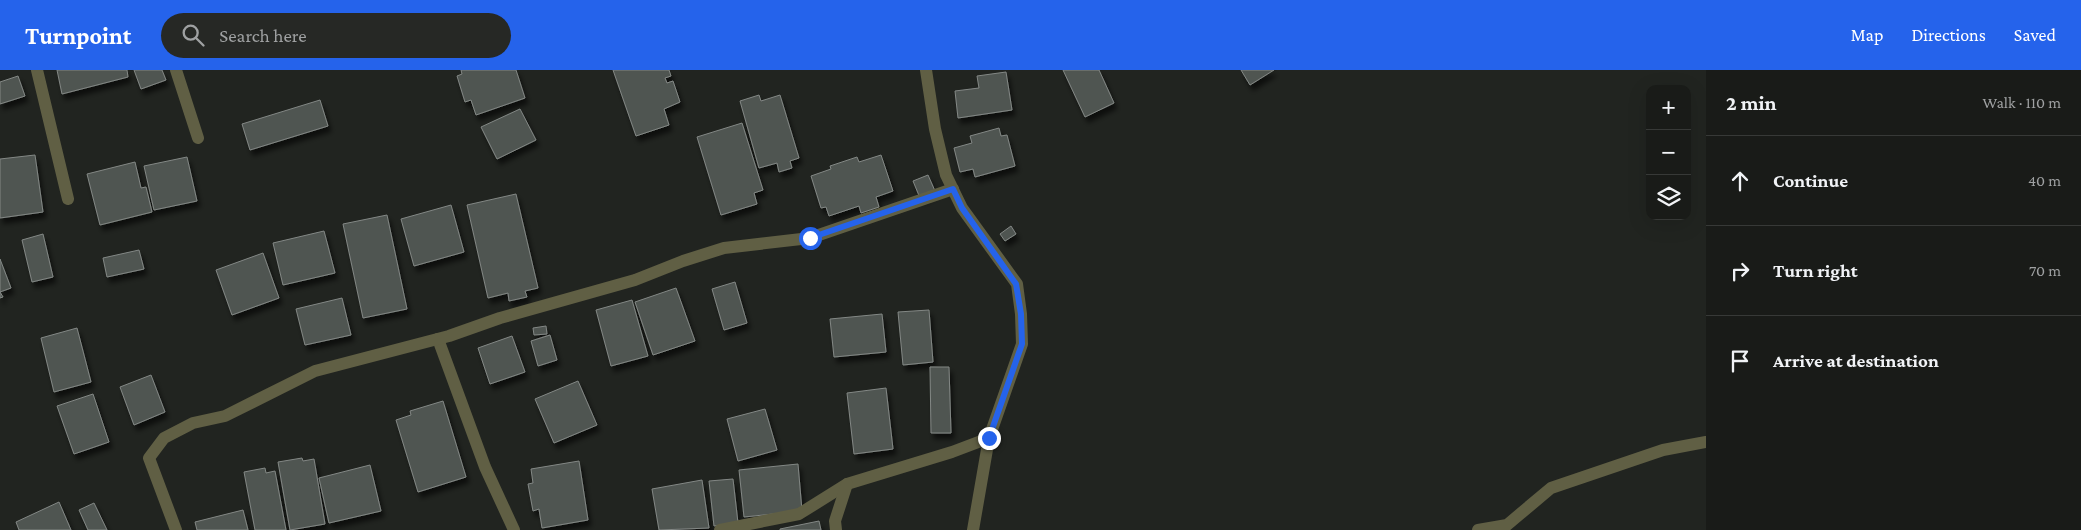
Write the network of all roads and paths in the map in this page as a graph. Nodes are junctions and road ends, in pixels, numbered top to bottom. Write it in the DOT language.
graph roads {
  1 [pos="37,70"];
  2 [pos="176,70"];
  3 [pos="926,70"];
  4 [pos="198,138"];
  5 [pos="953,189"];
  6 [pos="68,199"];
  7 [pos="438,339"];
  8 [pos="989,438"];
  9 [pos="1706,442"];
  10 [pos="847,484"];
  11 [pos="1506,527"];
  12 [pos="176,530"];
  13 [pos="514,530"];
  14 [pos="720,530"];
  15 [pos="836,530"];
  16 [pos="973,530"];
  17 [pos="1478,530"];
  1 -- 6 [label="street"];
  2 -- 4 [label="street"];
  3 -- 5 [label="street"];
  5 -- 7 [label="street"];
  5 -- 8 [label="street"];
  7 -- 12 [label="street"];
  7 -- 13 [label="street"];
  8 -- 10 [label="street"];
  8 -- 16 [label="street"];
  9 -- 11 [label="street"];
  10 -- 14 [label="street"];
  10 -- 15 [label="street"];
  11 -- 17 [label="street"];
}
